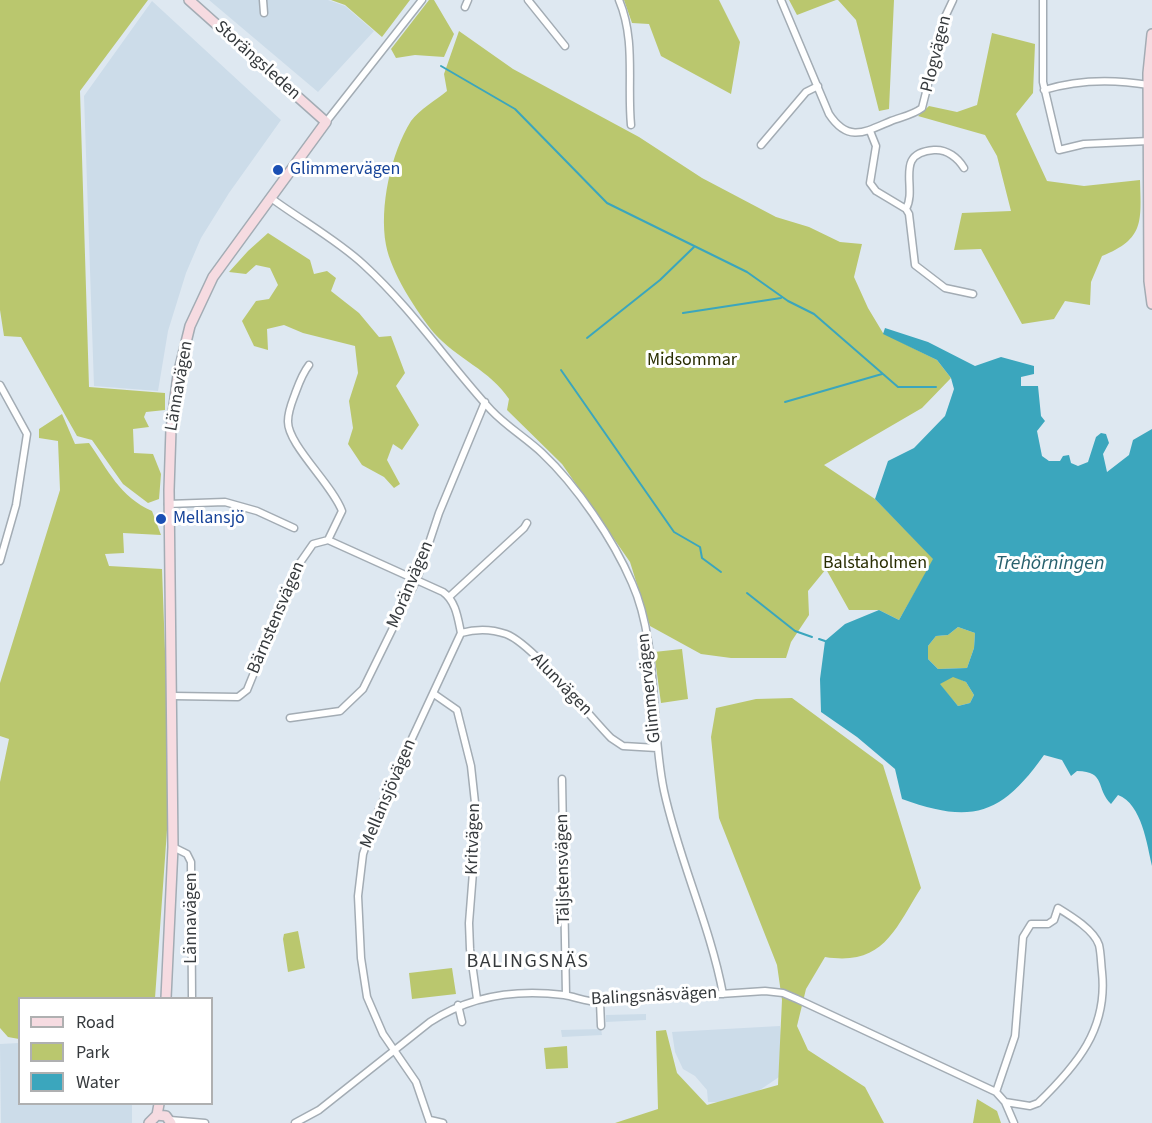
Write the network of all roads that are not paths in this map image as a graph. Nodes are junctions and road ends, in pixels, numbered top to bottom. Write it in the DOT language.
graph roads {
  1 [pos="189,0"];
  2 [pos="263,0"];
  3 [pos="422,0"];
  4 [pos="468,0"];
  5 [pos="528,0"];
  6 [pos="619,0"];
  7 [pos="781,0"];
  8 [pos="953,0"];
  9 [pos="1043,0"];
  10 [pos="465,7"];
  11 [pos="264,14"];
  12 [pos="1152,34"];
  13 [pos="565,46"];
  14 [pos="1149,85"];
  15 [pos="818,86"];
  16 [pos="1044,90"];
  17 [pos="326,122"];
  18 [pos="631,125"];
  19 [pos="870,131"];
  20 [pos="1149,141"];
  21 [pos="761,145"];
  22 [pos="964,168"];
  23 [pos="271,198"];
  24 [pos="906,208"];
  25 [pos="973,294"];
  26 [pos="1152,304"];
  27 [pos="309,365"];
  28 [pos="0,386"];
  29 [pos="484,402"];
  30 [pos="168,504"];
  31 [pos="527,522"];
  32 [pos="294,528"];
  33 [pos="328,540"];
  34 [pos="0,561"];
  35 [pos="417,579"];
  36 [pos="449,597"];
  37 [pos="460,633"];
  38 [pos="434,694"];
  39 [pos="173,696"];
  40 [pos="290,718"];
  41 [pos="657,748"];
  42 [pos="562,779"];
  43 [pos="173,847"];
  44 [pos="723,994"];
  45 [pos="566,995"];
  46 [pos="166,997"];
  47 [pos="192,997"];
  48 [pos="477,999"];
  49 [pos="600,1002"];
  50 [pos="458,1005"];
  51 [pos="462,1022"];
  52 [pos="601,1026"];
  53 [pos="395,1050"];
  54 [pos="996,1092"];
  55 [pos="1005,1102"];
  56 [pos="159,1105"];
  57 [pos="166,1119"];
  58 [pos="430,1121"];
  59 [pos="149,1123"];
  60 [pos="205,1123"];
  61 [pos="295,1123"];
  62 [pos="443,1123"];
  63 [pos="1014,1123"];
  1 -- 17 [label="main road, Storängsleden"];
  2 -- 11 [label="street"];
  3 -- 17 [label="street, Lännavägen"];
  4 -- 10 [label="street"];
  5 -- 13 [label="street"];
  6 -- 18 [label="street"];
  7 -- 15 [label="street"];
  8 -- 19 [label="street, Plogvägen"];
  9 -- 16 [label="street"];
  12 -- 14 [label="main road"];
  14 -- 16 [label="street"];
  14 -- 20 [label="main road"];
  15 -- 19 [label="street"];
  15 -- 21 [label="street"];
  16 -- 20 [label="street"];
  17 -- 23 [label="main road, Lännavägen"];
  19 -- 24 [label="street"];
  20 -- 26 [label="main road"];
  22 -- 24 [label="street"];
  23 -- 29 [label="street, Glimmervägen"];
  23 -- 30 [label="main road, Lännavägen"];
  24 -- 25 [label="street"];
  27 -- 33 [label="street"];
  28 -- 34 [label="street"];
  29 -- 35 [label="street, Moränvägen"];
  29 -- 41 [label="street, Glimmervägen"];
  30 -- 32 [label="street"];
  30 -- 39 [label="main road, Lännavägen"];
  31 -- 36 [label="street"];
  33 -- 35 [label="street"];
  33 -- 39 [label="street, Bärnstensvägen"];
  35 -- 36 [label="street"];
  35 -- 40 [label="street, Moränvägen"];
  36 -- 37 [label="street"];
  37 -- 38 [label="street, Mellansjövägen"];
  37 -- 41 [label="street, Alunvägen"];
  38 -- 48 [label="street, Kritvägen"];
  38 -- 53 [label="street, Mellansjövägen"];
  39 -- 43 [label="main road, Lännavägen"];
  41 -- 44 [label="street, Glimmervägen"];
  42 -- 45 [label="street, Täljstensvägen"];
  43 -- 46 [label="main road, Lännavägen"];
  43 -- 47 [label="street, Lännavägen"];
  44 -- 49 [label="street, Balingsnäsvägen"];
  44 -- 54 [label="street, Balingsnäsvägen"];
  45 -- 48 [label="street, Balingsnäsvägen"];
  45 -- 49 [label="street, Balingsnäsvägen"];
  48 -- 50 [label="street, Balingsnäsvägen"];
  49 -- 52 [label="street"];
  50 -- 51 [label="street"];
  50 -- 53 [label="street, Balingsnäsvägen"];
  53 -- 58 [label="street, Mellansjövägen"];
  53 -- 61 [label="street, Balingsnäsvägen"];
  54 -- 55 [label="street, Balingsnäsvägen"];
  54 -- 55 [label="street"];
  55 -- 63 [label="street, Balingsnäsvägen"];
  56 -- 57 [label="main road"];
  57 -- 59 [label="main road"];
  57 -- 60 [label="street"];
  58 -- 62 [label="street, Mellansjövägen"];
}
